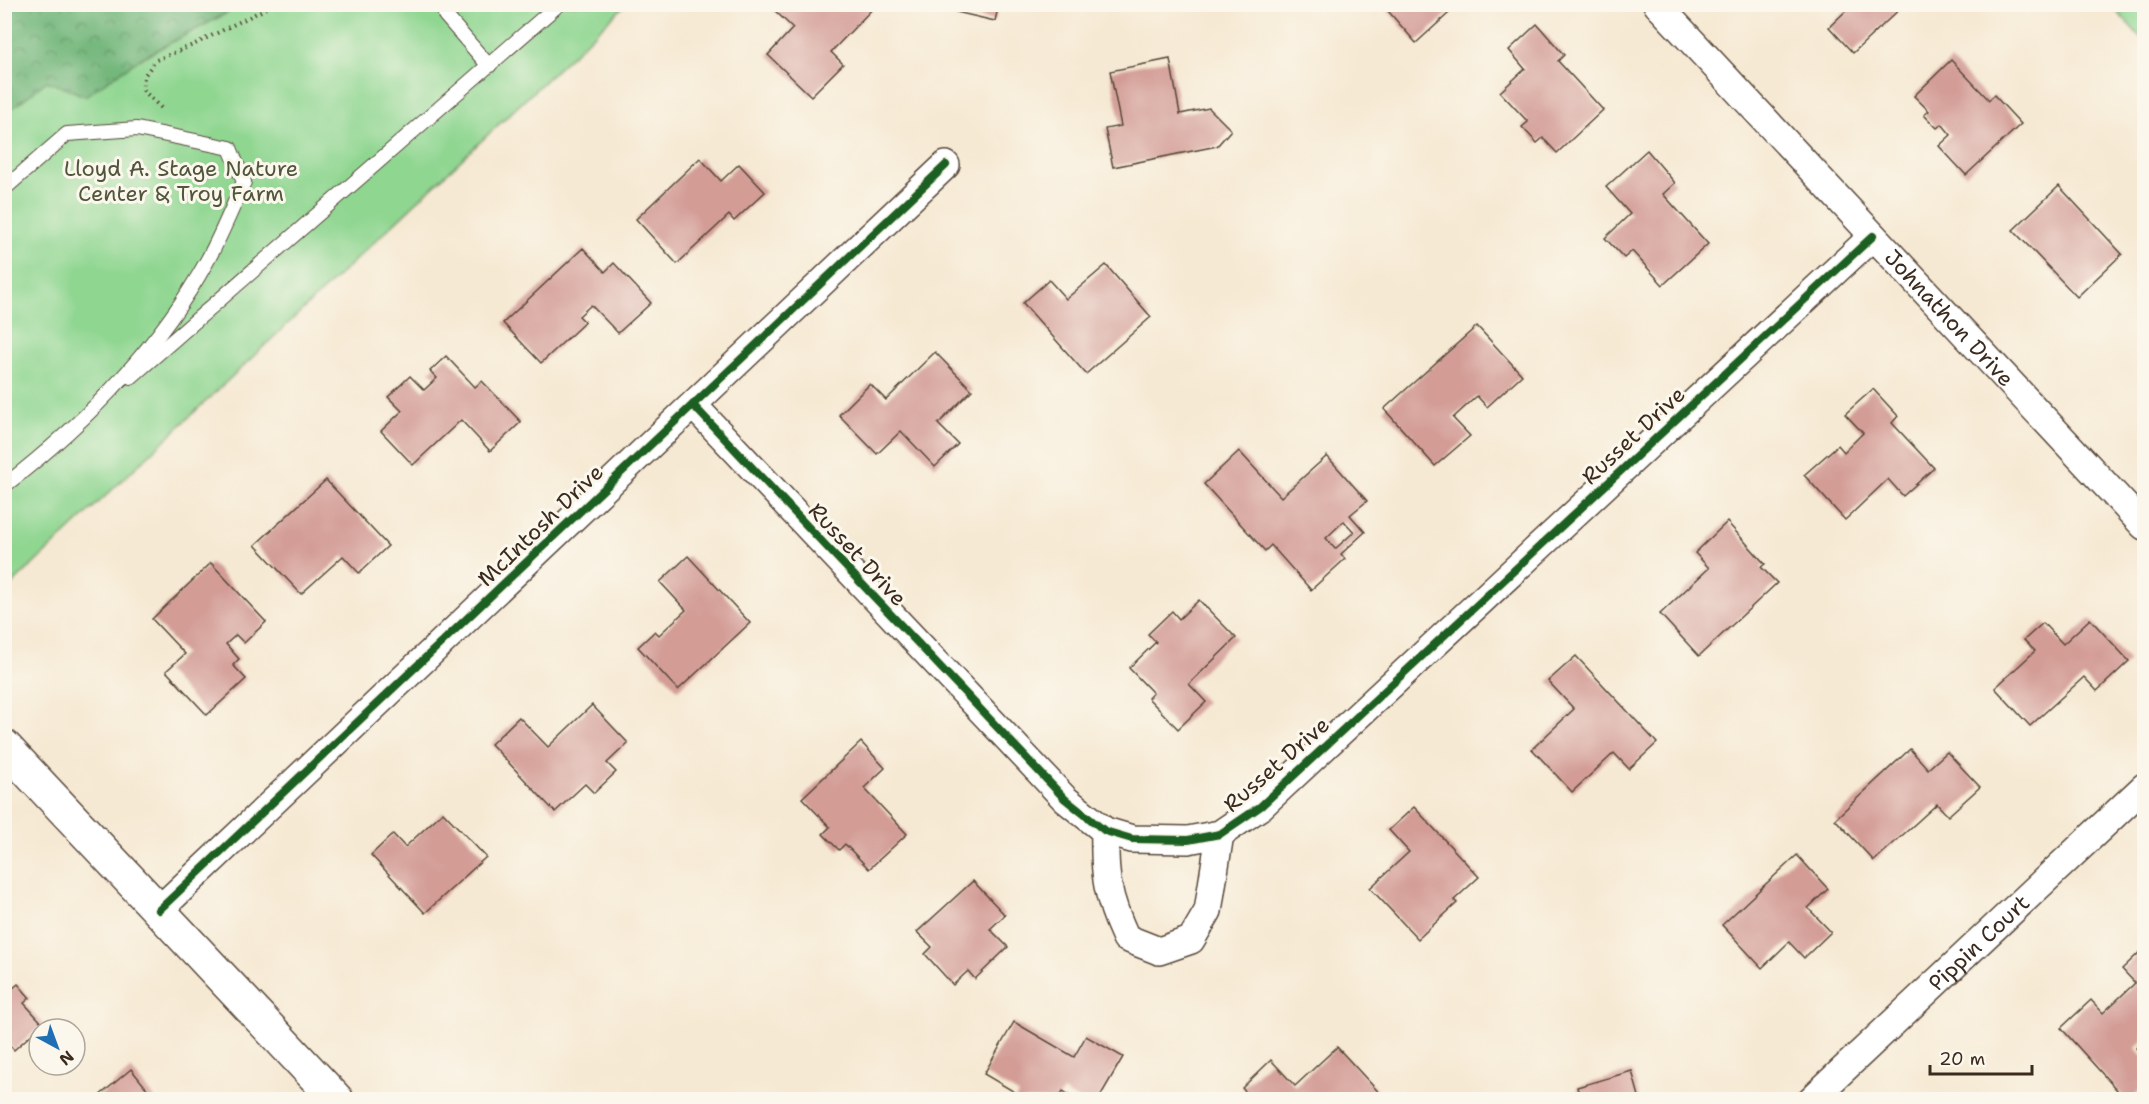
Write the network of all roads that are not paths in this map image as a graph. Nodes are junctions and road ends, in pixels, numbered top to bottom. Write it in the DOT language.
graph roads {
  1 [pos="559,4"];
  2 [pos="1658,4"];
  3 [pos="445,15"];
  4 [pos="489,66"];
  5 [pos="946,165"];
  6 [pos="4,189"];
  7 [pos="1873,236"];
  8 [pos="104,400"];
  9 [pos="693,405"];
  10 [pos="4,486"];
  11 [pos="2145,526"];
  12 [pos="4,746"];
  13 [pos="2145,787"];
  14 [pos="1106,831"];
  15 [pos="1220,834"];
  16 [pos="159,910"];
  17 [pos="337,1100"];
  18 [pos="1811,1100"];
  1 -- 4 [label="lane"];
  2 -- 7 [label="street, Johnathon Drive"];
  3 -- 4 [label="lane"];
  4 -- 8 [label="lane"];
  5 -- 9 [label="street, McIntosh Drive"];
  6 -- 8 [label="lane"];
  7 -- 11 [label="street, Johnathon Drive"];
  7 -- 15 [label="street, Russet Drive"];
  8 -- 10 [label="lane"];
  9 -- 14 [label="street, Russet Drive"];
  9 -- 16 [label="street, McIntosh Drive"];
  12 -- 16 [label="street"];
  13 -- 18 [label="street, Pippin Court"];
  14 -- 15 [label="street, Russet Drive"];
  14 -- 15 [label="street, Russet Drive"];
  16 -- 17 [label="street"];
}
